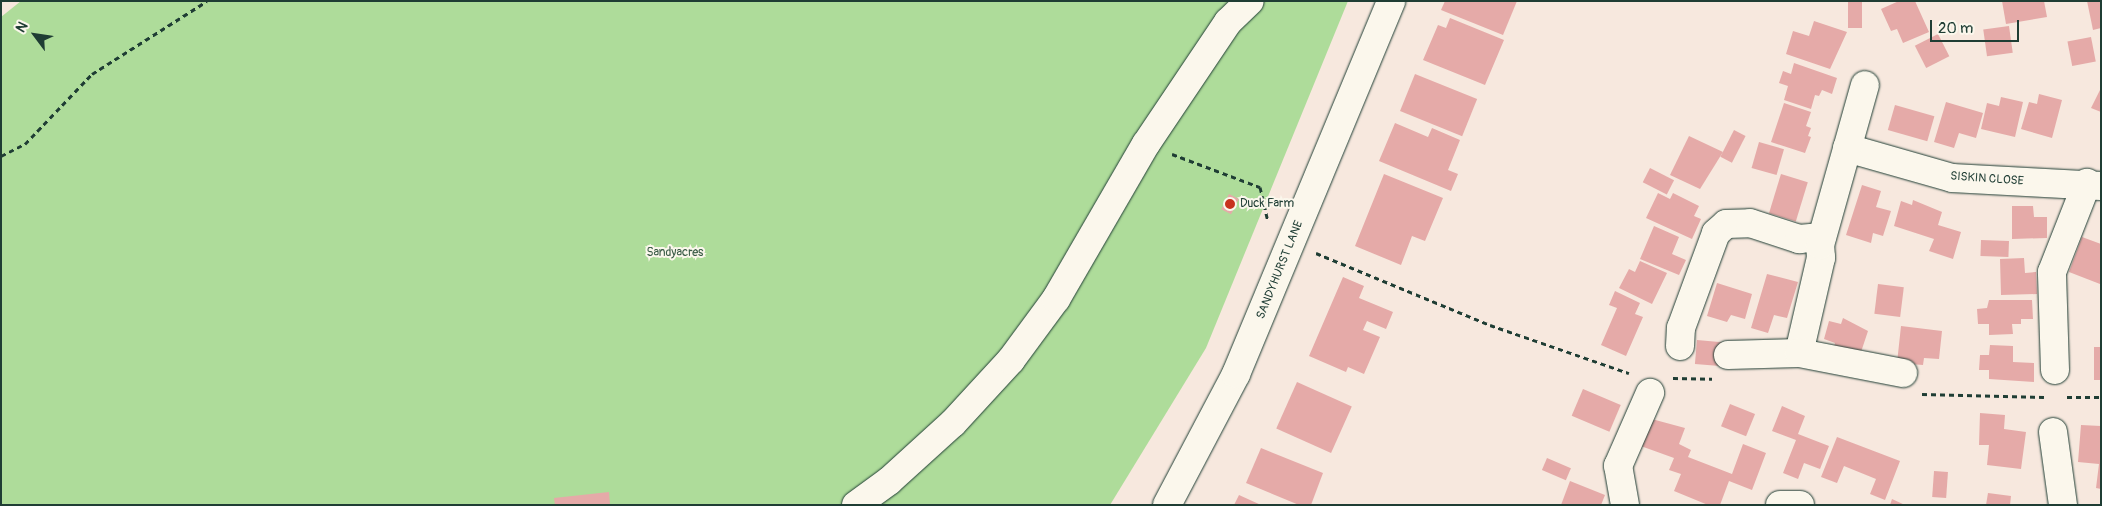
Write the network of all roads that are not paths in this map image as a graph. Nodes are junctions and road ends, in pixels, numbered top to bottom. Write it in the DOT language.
graph roads {
  1 [pos="1250,1"];
  2 [pos="1383,4"];
  3 [pos="1865,85"];
  4 [pos="1847,148"];
  5 [pos="2094,184"];
  6 [pos="1822,237"];
  7 [pos="1680,346"];
  8 [pos="1800,354"];
  9 [pos="1728,355"];
  10 [pos="2055,370"];
  11 [pos="1903,373"];
  12 [pos="1650,393"];
  13 [pos="2053,432"];
  14 [pos="856,505"];
  15 [pos="1167,505"];
  16 [pos="1625,505"];
  17 [pos="1780,505"];
  18 [pos="1800,505"];
  19 [pos="2063,505"];
  1 -- 14 [label="street"];
  2 -- 15 [label="street, SANDYHURST LANE"];
  3 -- 4 [label="street"];
  4 -- 5 [label="street, SISKIN CLOSE"];
  4 -- 6 [label="street"];
  5 -- 10 [label="street"];
  6 -- 7 [label="street"];
  6 -- 8 [label="street"];
  8 -- 9 [label="street"];
  8 -- 11 [label="street"];
  12 -- 16 [label="street"];
  13 -- 19 [label="street"];
  17 -- 18 [label="street"];
}
